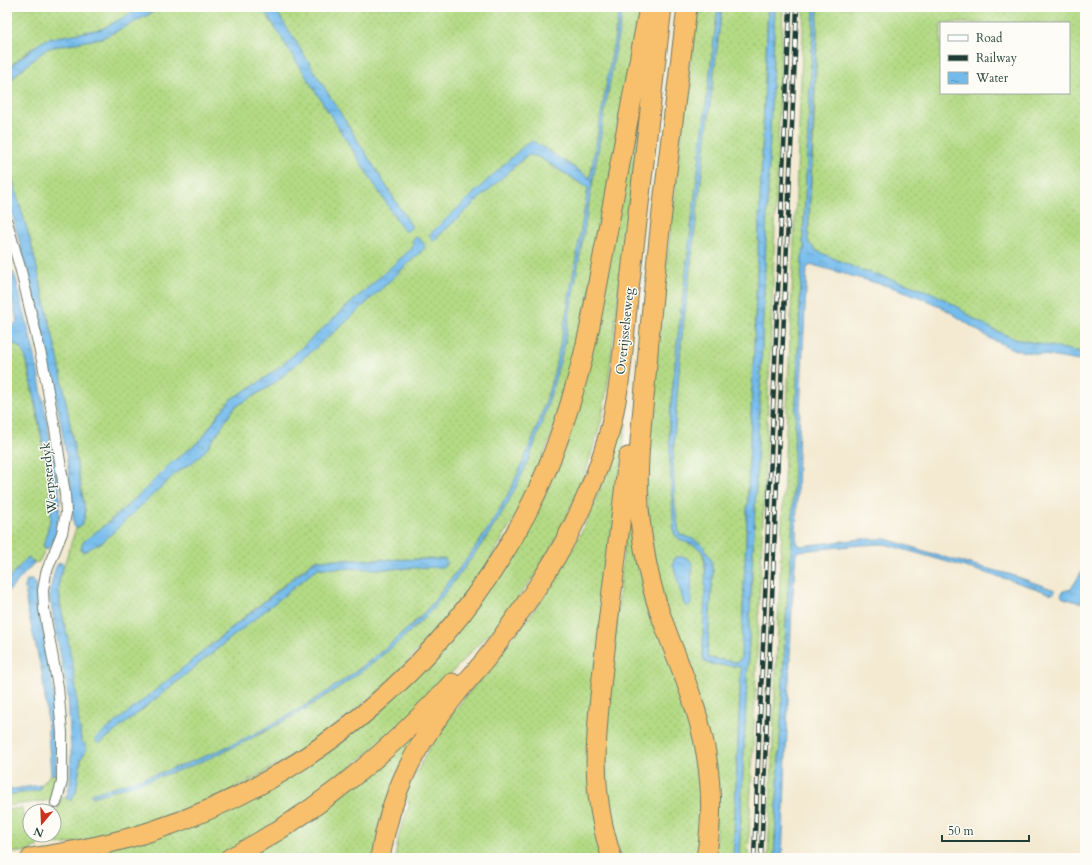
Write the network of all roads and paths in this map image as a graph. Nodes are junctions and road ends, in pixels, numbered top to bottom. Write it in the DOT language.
graph roads {
  1 [pos="649,7"];
  2 [pos="662,7"];
  3 [pos="687,7"];
  4 [pos="7,222"];
  5 [pos="650,324"];
  6 [pos="507,629"];
  7 [pos="56,803"];
  8 [pos="30,858"];
  9 [pos="230,858"];
  10 [pos="380,858"];
  11 [pos="612,858"];
  12 [pos="706,858"];
  1 -- 8 [label="highway"];
  2 -- 6 [label="highway, Overijsselseweg"];
  3 -- 5 [label="highway, Overijsselseweg"];
  4 -- 7 [label="street, Werpsterdyk"];
  5 -- 11 [label="highway"];
  5 -- 12 [label="highway"];
  6 -- 9 [label="highway"];
  6 -- 10 [label="highway"];
}
